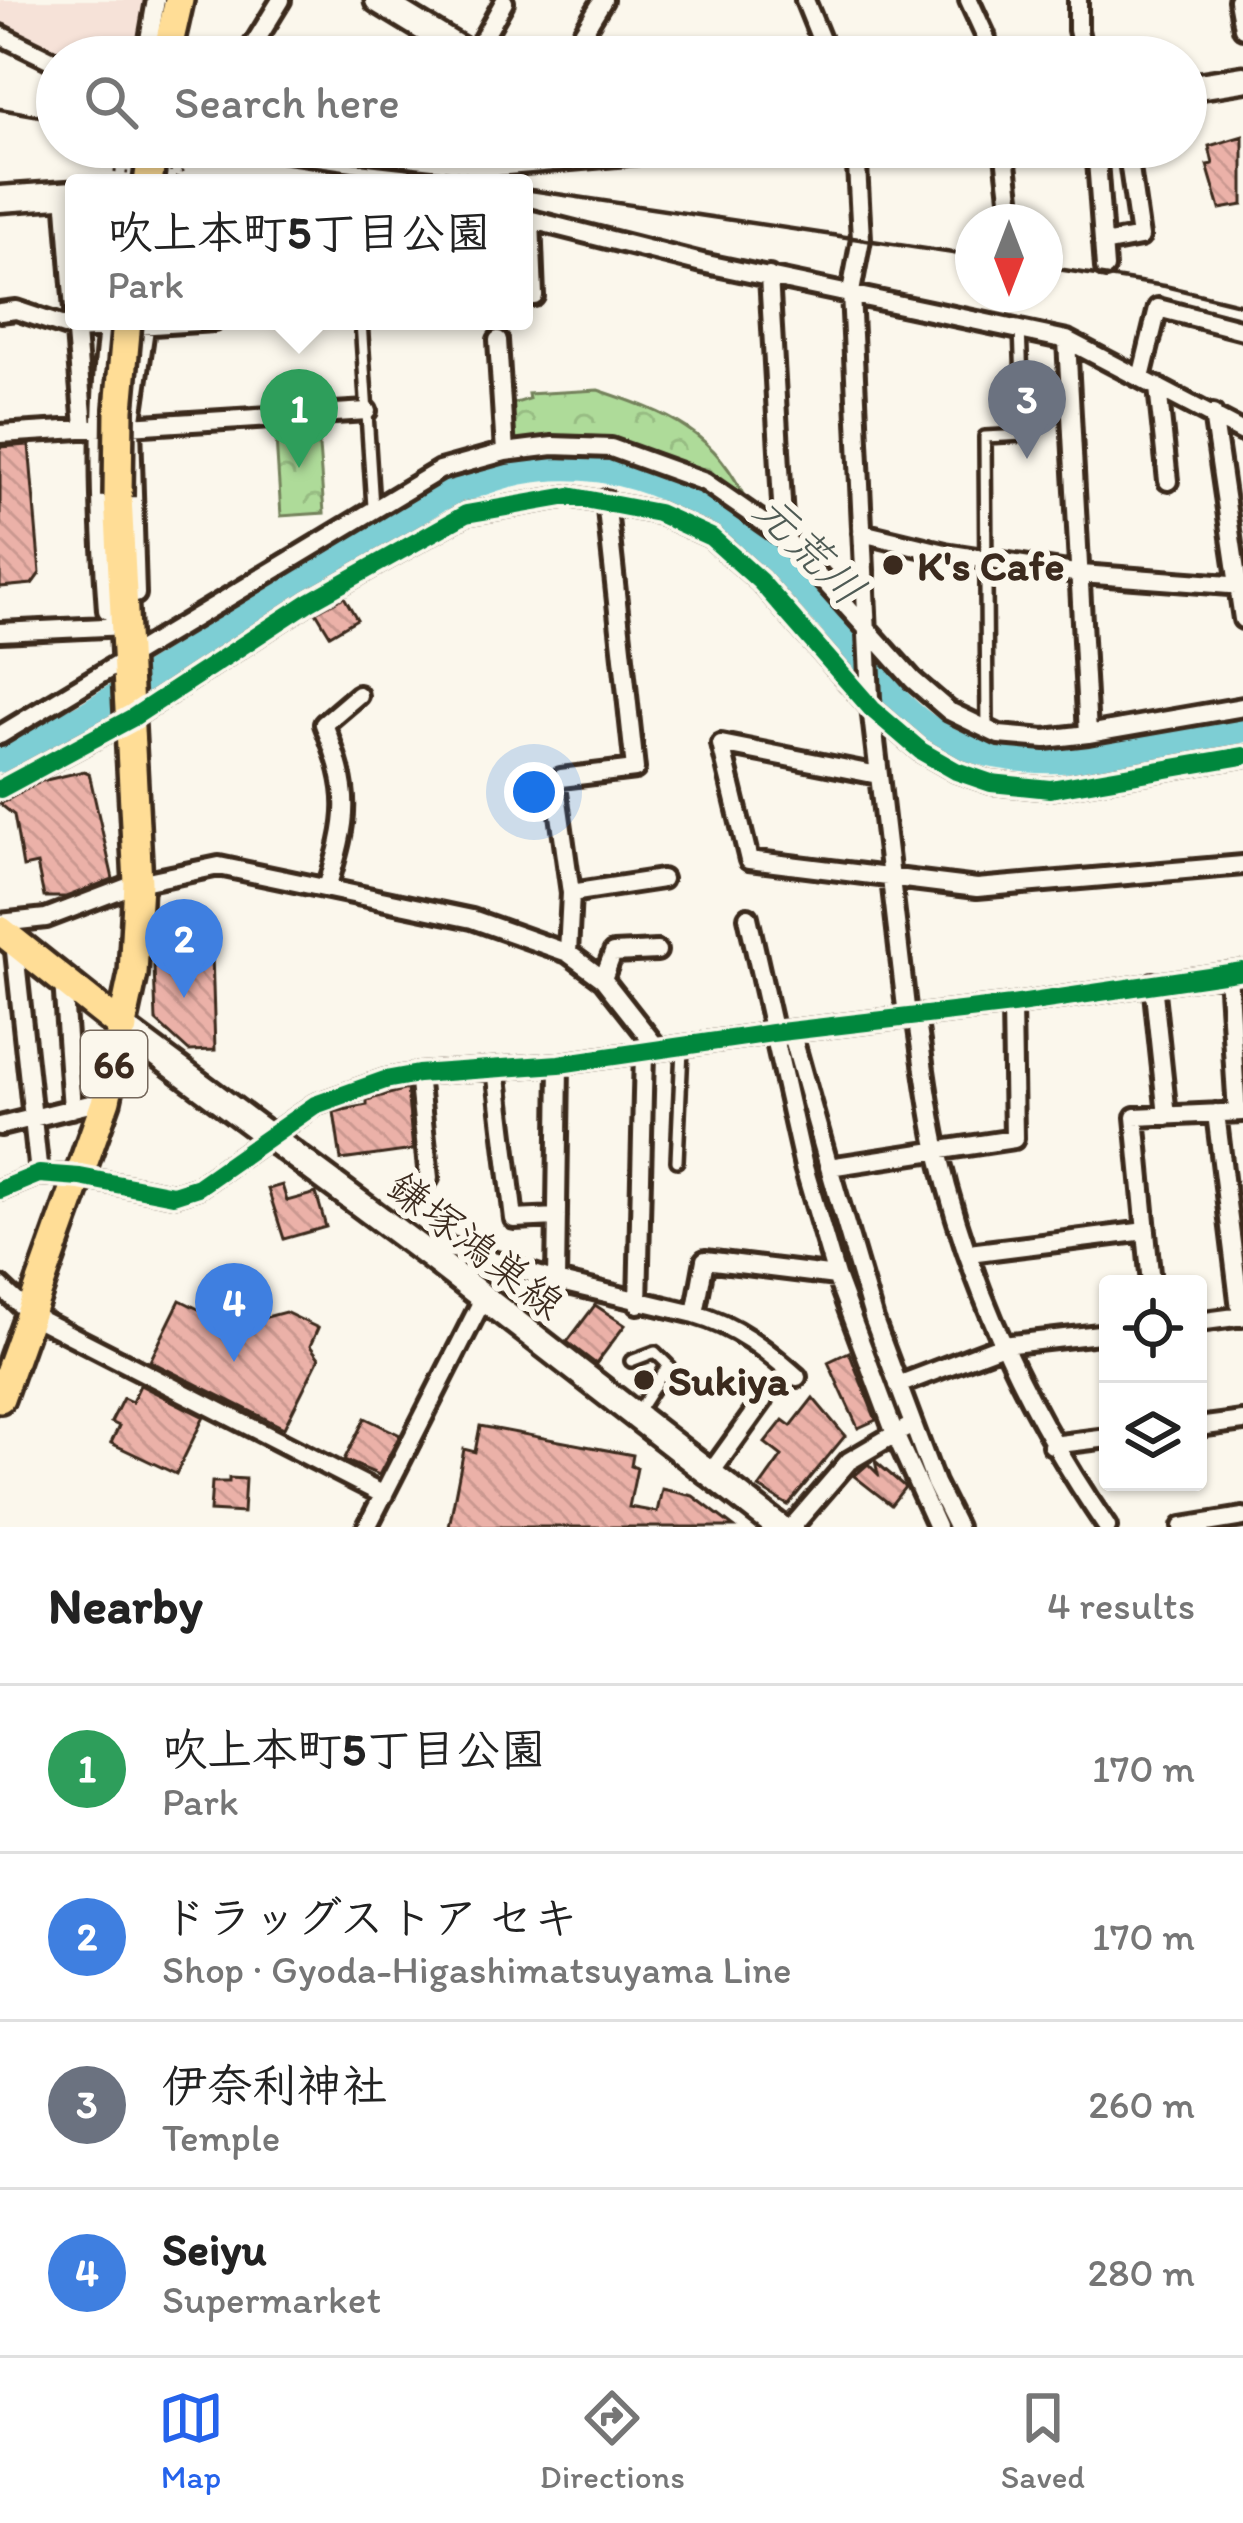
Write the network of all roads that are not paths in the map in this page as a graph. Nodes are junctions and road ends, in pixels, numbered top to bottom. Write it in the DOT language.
graph roads {
  1 [pos="156,0"];
  2 [pos="179,0"];
  3 [pos="191,0"];
  4 [pos="281,0"];
  5 [pos="378,0"];
  6 [pos="603,0"];
  7 [pos="805,0"];
  8 [pos="968,0"];
  9 [pos="1078,0"];
  10 [pos="1238,0"];
  11 [pos="504,2"];
  12 [pos="1243,28"];
  13 [pos="0,35"];
  14 [pos="150,36"];
  15 [pos="171,36"];
  16 [pos="183,36"];
  17 [pos="259,36"];
  18 [pos="438,36"];
  19 [pos="485,36"];
  20 [pos="584,36"];
  21 [pos="820,36"];
  22 [pos="985,36"];
  23 [pos="1079,36"];
  24 [pos="36,53"];
  25 [pos="1243,80"];
  26 [pos="1207,85"];
  27 [pos="858,168"];
  28 [pos="1007,168"];
  29 [pos="1098,168"];
  30 [pos="1130,168"];
  31 [pos="65,194"];
  32 [pos="0,199"];
  33 [pos="1011,204"];
  34 [pos="533,220"];
  35 [pos="1103,244"];
  36 [pos="1106,268"];
  37 [pos="769,276"];
  38 [pos="851,292"];
  39 [pos="0,312"];
  40 [pos="65,323"];
  41 [pos="1020,328"];
  42 [pos="76,330"];
  43 [pos="125,330"];
  44 [pos="126,330"];
  45 [pos="127,330"];
  46 [pos="363,330"];
  47 [pos="1243,330"];
  48 [pos="498,340"];
  49 [pos="1067,340"];
  50 [pos="1149,382"];
  51 [pos="368,411"];
  52 [pos="1213,414"];
  53 [pos="130,426"];
  54 [pos="93,427"];
  55 [pos="1243,432"];
  56 [pos="0,434"];
  57 [pos="506,452"];
  58 [pos="1168,481"];
  59 [pos="606,500"];
  60 [pos="374,507"];
  61 [pos="862,533"];
  62 [pos="784,537"];
  63 [pos="984,559"];
  64 [pos="1081,574"];
  65 [pos="1240,587"];
  66 [pos="1243,619"];
  67 [pos="126,624"];
  68 [pos="867,627"];
  69 [pos="0,632"];
  70 [pos="128,658"];
  71 [pos="358,695"];
  72 [pos="871,704"];
  73 [pos="1243,707"];
  74 [pos="132,716"];
  75 [pos="987,730"];
  76 [pos="1088,734"];
  77 [pos="0,735"];
  78 [pos="1243,756"];
  79 [pos="878,775"];
  80 [pos="0,789"];
  81 [pos="1243,865"];
  82 [pos="890,875"];
  83 [pos="662,879"];
  84 [pos="138,883"];
  85 [pos="327,888"];
  86 [pos="571,893"];
  87 [pos="748,917"];
  88 [pos="5,932"];
  89 [pos="657,951"];
  90 [pos="568,953"];
  91 [pos="1235,972"];
  92 [pos="603,979"];
  93 [pos="63,980"];
  94 [pos="1154,983"];
  95 [pos="1012,1005"];
  96 [pos="912,1016"];
  97 [pos="123,1028"];
  98 [pos="781,1032"];
  99 [pos="682,1048"];
  100 [pos="651,1051"];
  101 [pos="559,1064"];
  102 [pos="496,1069"];
  103 [pos="418,1074"];
  104 [pos="106,1100"];
  105 [pos="72,1109"];
  106 [pos="1240,1112"];
  107 [pos="1216,1113"];
  108 [pos="1167,1116"];
  109 [pos="33,1117"];
  110 [pos="0,1126"];
  111 [pos="268,1136"];
  112 [pos="938,1151"];
  113 [pos="677,1161"];
  114 [pos="829,1167"];
  115 [pos="39,1174"];
  116 [pos="80,1177"];
  117 [pos="429,1178"];
  118 [pos="0,1190"];
  119 [pos="557,1217"];
  120 [pos="1146,1232"];
  121 [pos="969,1253"];
  122 [pos="430,1256"];
  123 [pos="1150,1275"];
  124 [pos="836,1276"];
  125 [pos="556,1281"];
  126 [pos="0,1286"];
  127 [pos="483,1299"];
  128 [pos="638,1304"];
  129 [pos="695,1314"];
  130 [pos="1242,1317"];
  131 [pos="1207,1321"];
  132 [pos="17,1332"];
  133 [pos="1099,1334"];
  134 [pos="1003,1346"];
  135 [pos="631,1360"];
  136 [pos="796,1377"];
  137 [pos="898,1385"];
  138 [pos="0,1398"];
  139 [pos="763,1400"];
  140 [pos="635,1416"];
  141 [pos="1243,1421"];
  142 [pos="913,1425"];
  143 [pos="1207,1425"];
  144 [pos="895,1434"];
  145 [pos="1099,1439"];
  146 [pos="1052,1444"];
  147 [pos="710,1474"];
  148 [pos="384,1495"];
  149 [pos="1243,1517"];
  150 [pos="367,1527"];
  151 [pos="779,1527"];
  152 [pos="793,1527"];
  153 [pos="937,1527"];
  154 [pos="957,1527"];
  155 [pos="1107,1527"];
  156 [pos="1182,1527"];
  1 -- 14 [label="street"];
  2 -- 15 [label="main road"];
  3 -- 16 [label="street"];
  4 -- 17 [label="street"];
  5 -- 18 [label="main road"];
  6 -- 20 [label="street"];
  7 -- 21 [label="street"];
  8 -- 22 [label="street"];
  9 -- 23 [label="street"];
  10 -- 12 [label="street"];
  11 -- 19 [label="street"];
  13 -- 24 [label="street"];
  25 -- 26 [label="main road"];
  27 -- 38 [label="street"];
  28 -- 33 [label="street"];
  29 -- 35 [label="street"];
  30 -- 35 [label="street"];
  31 -- 32 [label="main road"];
  34 -- 37 [label="street"];
  35 -- 36 [label="street"];
  37 -- 38 [label="street"];
  37 -- 62 [label="street"];
  38 -- 41 [label="street"];
  38 -- 61 [label="street"];
  39 -- 40 [label="street"];
  41 -- 49 [label="street"];
  41 -- 63 [label="lane"];
  42 -- 54 [label="street"];
  43 -- 54 [label="street"];
  44 -- 67 [label="main road, 66, bridge"];
  45 -- 53 [label="street"];
  46 -- 51 [label="lane"];
  47 -- 50 [label="street"];
  48 -- 57 [label="street"];
  49 -- 50 [label="street"];
  49 -- 64 [label="street"];
  50 -- 52 [label="street"];
  50 -- 58 [label="street"];
  51 -- 53 [label="street"];
  51 -- 60 [label="lane"];
  52 -- 55 [label="street"];
  52 -- 65 [label="street"];
  53 -- 54 [label="street"];
  53 -- 67 [label="street"];
  54 -- 56 [label="street"];
  54 -- 67 [label="street"];
  57 -- 60 [label="street"];
  57 -- 62 [label="street"];
  59 -- 72 [label="street"];
  59 -- 74 [label="street"];
  59 -- 86 [label="street"];
  60 -- 70 [label="street"];
  61 -- 63 [label="street"];
  61 -- 68 [label="street"];
  62 -- 68 [label="street"];
  63 -- 64 [label="street"];
  63 -- 75 [label="lane"];
  64 -- 65 [label="street"];
  64 -- 76 [label="street"];
  65 -- 66 [label="street"];
  67 -- 69 [label="street"];
  67 -- 70 [label="main road, 66"];
  68 -- 72 [label="street"];
  68 -- 75 [label="street"];
  70 -- 74 [label="main road, 66"];
  70 -- 77 [label="street"];
  71 -- 85 [label="street"];
  72 -- 78 [label="street"];
  72 -- 79 [label="street"];
  73 -- 76 [label="street"];
  74 -- 80 [label="street"];
  74 -- 84 [label="main road, 66"];
  75 -- 76 [label="street"];
  79 -- 82 [label="street"];
  79 -- 82 [label="street"];
  81 -- 82 [label="street"];
  82 -- 96 [label="street"];
  83 -- 86 [label="street"];
  84 -- 85 [label="street"];
  84 -- 88 [label="street"];
  84 -- 97 [label="main road, 66"];
  85 -- 90 [label="street"];
  86 -- 90 [label="street"];
  87 -- 98 [label="street"];
  88 -- 93 [label="main road, 66"];
  88 -- 109 [label="street"];
  89 -- 92 [label="street"];
  90 -- 92 [label="street"];
  91 -- 94 [label="street"];
  91 -- 106 [label="street"];
  92 -- 100 [label="street"];
  93 -- 97 [label="main road, 66"];
  93 -- 105 [label="street"];
  94 -- 95 [label="street"];
  94 -- 108 [label="street"];
  95 -- 96 [label="street"];
  95 -- 112 [label="street"];
  96 -- 98 [label="street"];
  96 -- 112 [label="street"];
  97 -- 104 [label="main road, 66"];
  97 -- 111 [label="main road, 鎌塚鴻巣線"];
  98 -- 99 [label="street"];
  98 -- 114 [label="street"];
  98 -- 124 [label="street"];
  99 -- 100 [label="street"];
  99 -- 113 [label="lane"];
  100 -- 101 [label="street"];
  100 -- 128 [label="street"];
  101 -- 102 [label="street"];
  101 -- 119 [label="street"];
  102 -- 103 [label="street"];
  102 -- 119 [label="street"];
  103 -- 111 [label="street"];
  103 -- 117 [label="street"];
  104 -- 105 [label="street"];
  104 -- 116 [label="main road, 66"];
  105 -- 109 [label="street"];
  106 -- 107 [label="street"];
  107 -- 108 [label="street"];
  107 -- 130 [label="street"];
  108 -- 120 [label="street"];
  109 -- 110 [label="street"];
  109 -- 115 [label="street"];
  111 -- 116 [label="street"];
  111 -- 122 [label="main road, 鎌塚鴻巣線"];
  112 -- 114 [label="street"];
  112 -- 121 [label="street"];
  114 -- 137 [label="street"];
  115 -- 116 [label="street"];
  115 -- 118 [label="street"];
  116 -- 132 [label="main road, 66"];
  119 -- 125 [label="street"];
  120 -- 121 [label="street"];
  120 -- 123 [label="street"];
  121 -- 134 [label="street"];
  122 -- 125 [label="street"];
  122 -- 127 [label="main road, 鎌塚鴻巣線"];
  124 -- 129 [label="street"];
  124 -- 144 [label="street"];
  125 -- 128 [label="street"];
  126 -- 132 [label="street"];
  127 -- 140 [label="main road, 鎌塚鴻巣線"];
  127 -- 148 [label="street"];
  128 -- 129 [label="street"];
  129 -- 136 [label="street"];
  130 -- 131 [label="street"];
  132 -- 138 [label="main road, 66"];
  132 -- 148 [label="street"];
  133 -- 134 [label="street"];
  134 -- 137 [label="street"];
  134 -- 146 [label="street"];
  135 -- 140 [label="lane"];
  137 -- 142 [label="street"];
  139 -- 147 [label="street"];
  140 -- 147 [label="main road, 鎌塚鴻巣線"];
  141 -- 143 [label="street"];
  142 -- 144 [label="street"];
  142 -- 154 [label="street"];
  144 -- 152 [label="street"];
  144 -- 153 [label="street"];
  145 -- 146 [label="street"];
  146 -- 155 [label="street"];
  147 -- 151 [label="main road, 鎌塚鴻巣線"];
  148 -- 150 [label="street"];
  149 -- 156 [label="street"];
}
